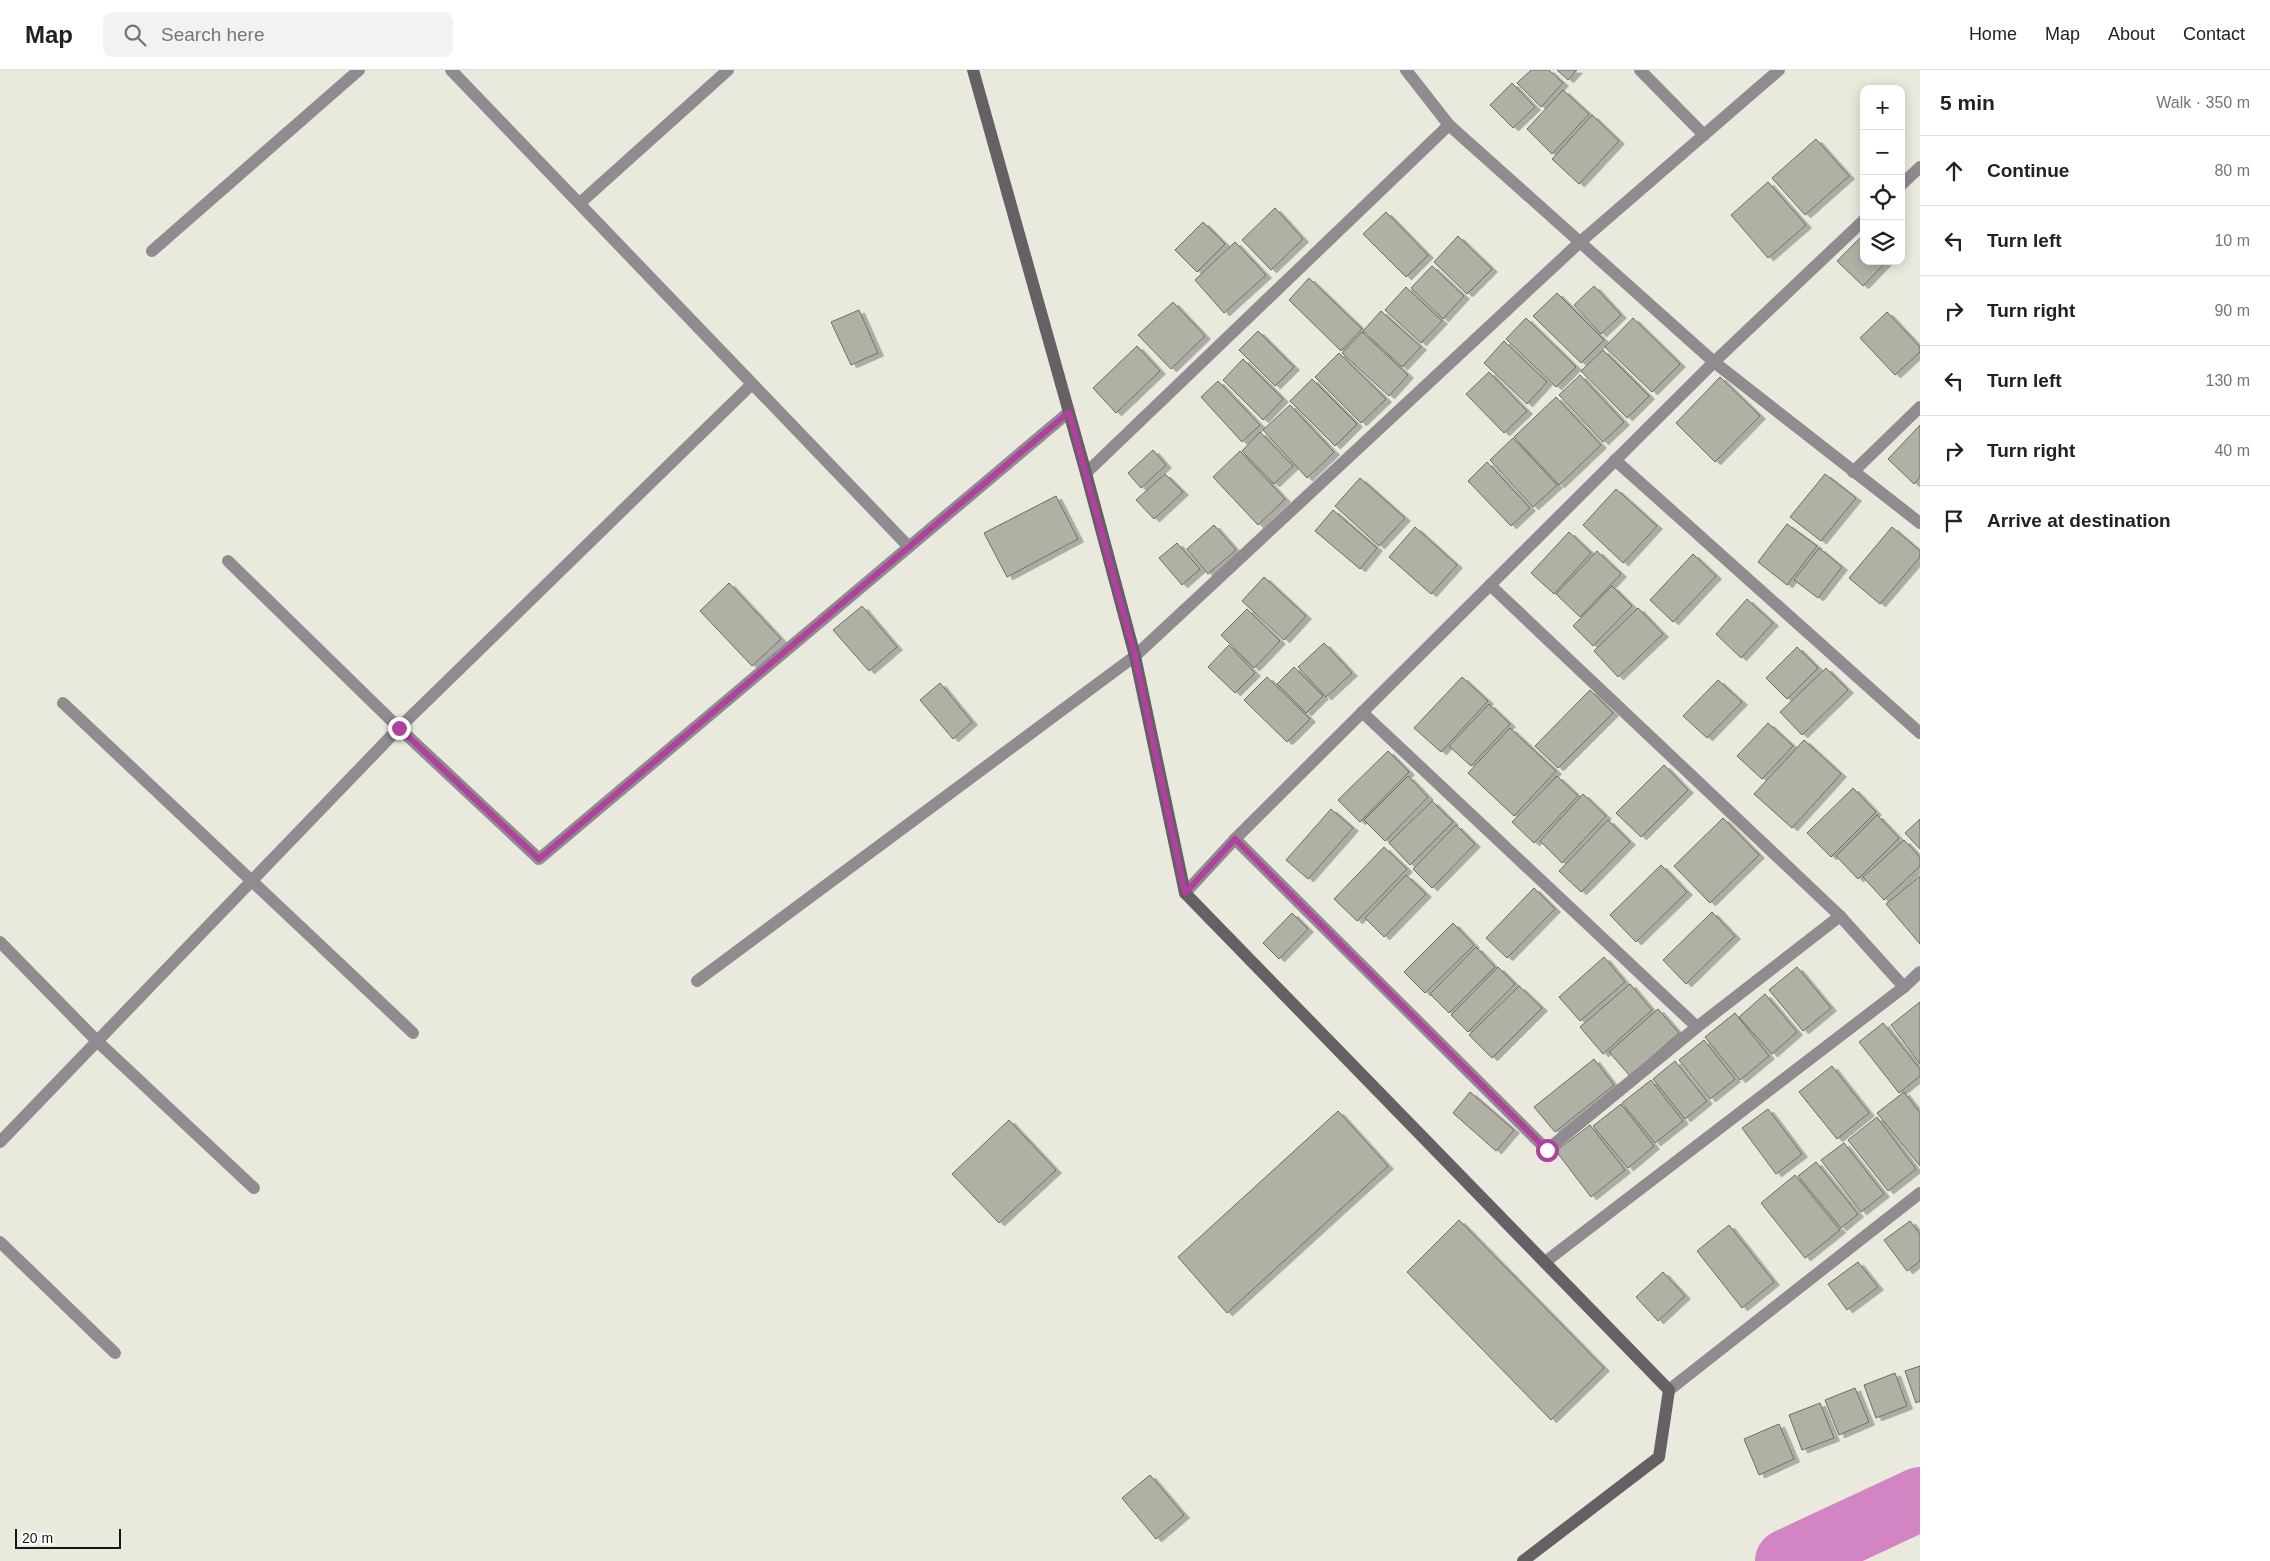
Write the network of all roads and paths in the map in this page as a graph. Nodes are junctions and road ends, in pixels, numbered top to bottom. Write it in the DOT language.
graph roads {
  1 [pos="359,70"];
  2 [pos="451,70"];
  3 [pos="728,70"];
  4 [pos="973,70"];
  5 [pos="1406,70"];
  6 [pos="1640,70"];
  7 [pos="1779,70"];
  8 [pos="1449,125"];
  9 [pos="1704,135"];
  10 [pos="1920,167"];
  11 [pos="1905,181"];
  12 [pos="580,203"];
  13 [pos="1860,224"];
  14 [pos="1579,243"];
  15 [pos="152,251"];
  16 [pos="1714,362"];
  17 [pos="752,384"];
  18 [pos="1920,407"];
  19 [pos="1069,412"];
  20 [pos="1615,460"];
  21 [pos="1854,472"];
  22 [pos="1086,473"];
  23 [pos="1920,524"];
  24 [pos="909,547"];
  25 [pos="228,561"];
  26 [pos="1490,585"];
  27 [pos="1135,656"];
  28 [pos="63,703"];
  29 [pos="1362,712"];
  30 [pos="399,728"];
  31 [pos="1920,733"];
  32 [pos="1235,839"];
  33 [pos="251,882"];
  34 [pos="1185,893"];
  35 [pos="1840,916"];
  36 [pos="0,942"];
  37 [pos="1920,972"];
  38 [pos="697,981"];
  39 [pos="1904,987"];
  40 [pos="1697,1027"];
  41 [pos="413,1033"];
  42 [pos="97,1041"];
  43 [pos="0,1142"];
  44 [pos="254,1188"];
  45 [pos="1920,1193"];
  46 [pos="0,1242"];
  47 [pos="1545,1262"];
  48 [pos="115,1353"];
  49 [pos="1669,1390"];
  50 [pos="1523,1561"];
  1 -- 15 [label="street"];
  2 -- 12 [label="street"];
  3 -- 12 [label="street"];
  4 -- 19 [label="main road"];
  5 -- 8 [label="street"];
  6 -- 9 [label="street"];
  7 -- 9 [label="street"];
  8 -- 14 [label="street"];
  8 -- 22 [label="street"];
  9 -- 14 [label="street"];
  10 -- 11 [label="street"];
  12 -- 17 [label="street"];
  13 -- 16 [label="street"];
  14 -- 16 [label="street"];
  14 -- 27 [label="street"];
  16 -- 20 [label="street"];
  16 -- 21 [label="street"];
  17 -- 24 [label="street"];
  17 -- 30 [label="street"];
  18 -- 21 [label="street"];
  19 -- 22 [label="main road"];
  19 -- 24 [label="street"];
  20 -- 26 [label="street"];
  20 -- 31 [label="street"];
  21 -- 23 [label="street"];
  22 -- 27 [label="main road"];
  24 -- 30 [label="street"];
  25 -- 30 [label="street"];
  26 -- 29 [label="street"];
  26 -- 35 [label="street"];
  27 -- 34 [label="main road"];
  27 -- 38 [label="street"];
  28 -- 33 [label="street"];
  29 -- 32 [label="street"];
  29 -- 40 [label="street"];
  30 -- 33 [label="street"];
  32 -- 34 [label="street"];
  32 -- 40 [label="street"];
  33 -- 41 [label="street"];
  33 -- 42 [label="street"];
  34 -- 47 [label="main road"];
  35 -- 39 [label="street"];
  35 -- 40 [label="street"];
  36 -- 42 [label="street"];
  37 -- 39 [label="street"];
  39 -- 47 [label="street"];
  42 -- 43 [label="street"];
  42 -- 44 [label="street"];
  45 -- 49 [label="street"];
  46 -- 48 [label="street"];
  47 -- 49 [label="main road"];
  49 -- 50 [label="main road"];
}
